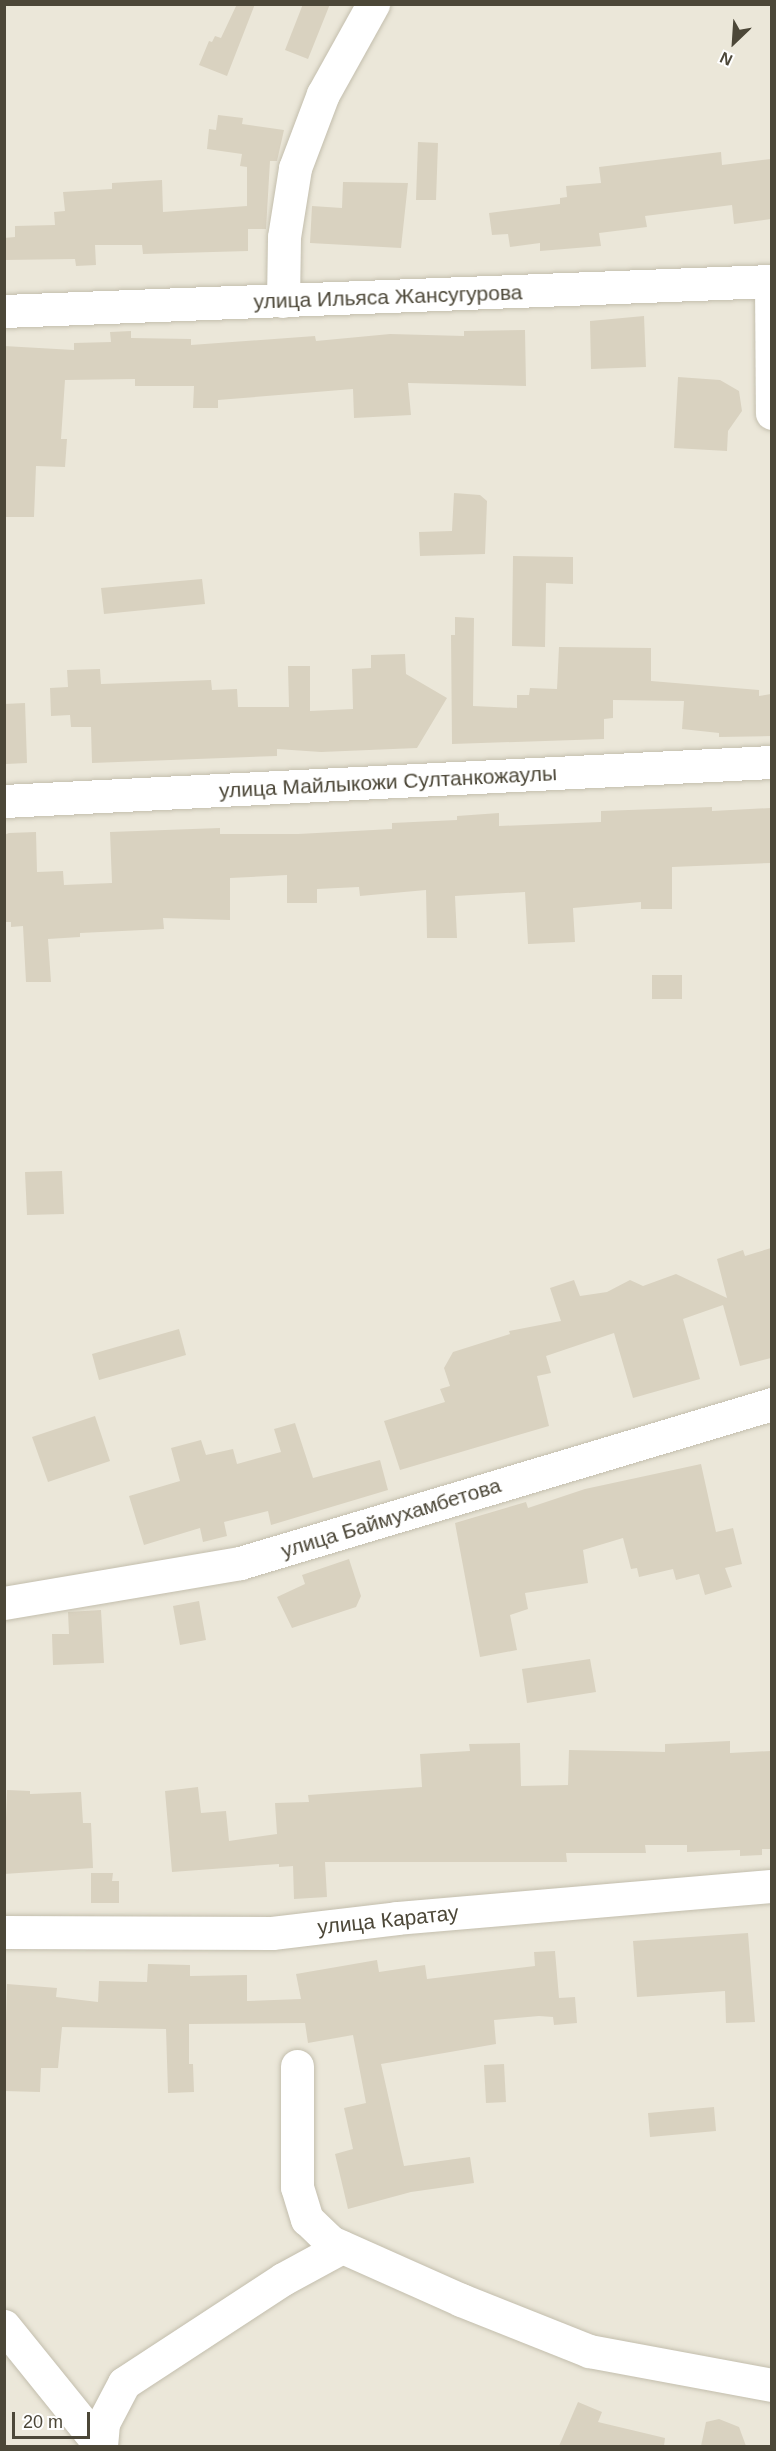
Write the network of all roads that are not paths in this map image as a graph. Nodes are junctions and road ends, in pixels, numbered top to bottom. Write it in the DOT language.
graph roads {
  1 [pos="373,4"];
  2 [pos="771,281"];
  3 [pos="284,301"];
  4 [pos="4,311"];
  5 [pos="771,413"];
  6 [pos="771,762"];
  7 [pos="4,801"];
  8 [pos="771,1404"];
  9 [pos="4,1603"];
  10 [pos="771,1886"];
  11 [pos="4,1932"];
  12 [pos="297,2066"];
  13 [pos="342,2247"];
  14 [pos="4,2326"];
  15 [pos="771,2385"];
  16 [pos="100,2446"];
  1 -- 3 [label="street"];
  2 -- 3 [label="street, улица Ильяса Жансугурова"];
  2 -- 5 [label="street"];
  3 -- 4 [label="street, улица Ильяса Жансугурова"];
  6 -- 7 [label="street, улица Майлыкожи Султанкожаулы"];
  8 -- 9 [label="street, улица Баймухамбетова"];
  10 -- 11 [label="street, улица Каратау"];
  12 -- 13 [label="street"];
  13 -- 15 [label="street"];
  13 -- 16 [label="street"];
  14 -- 16 [label="street"];
}
